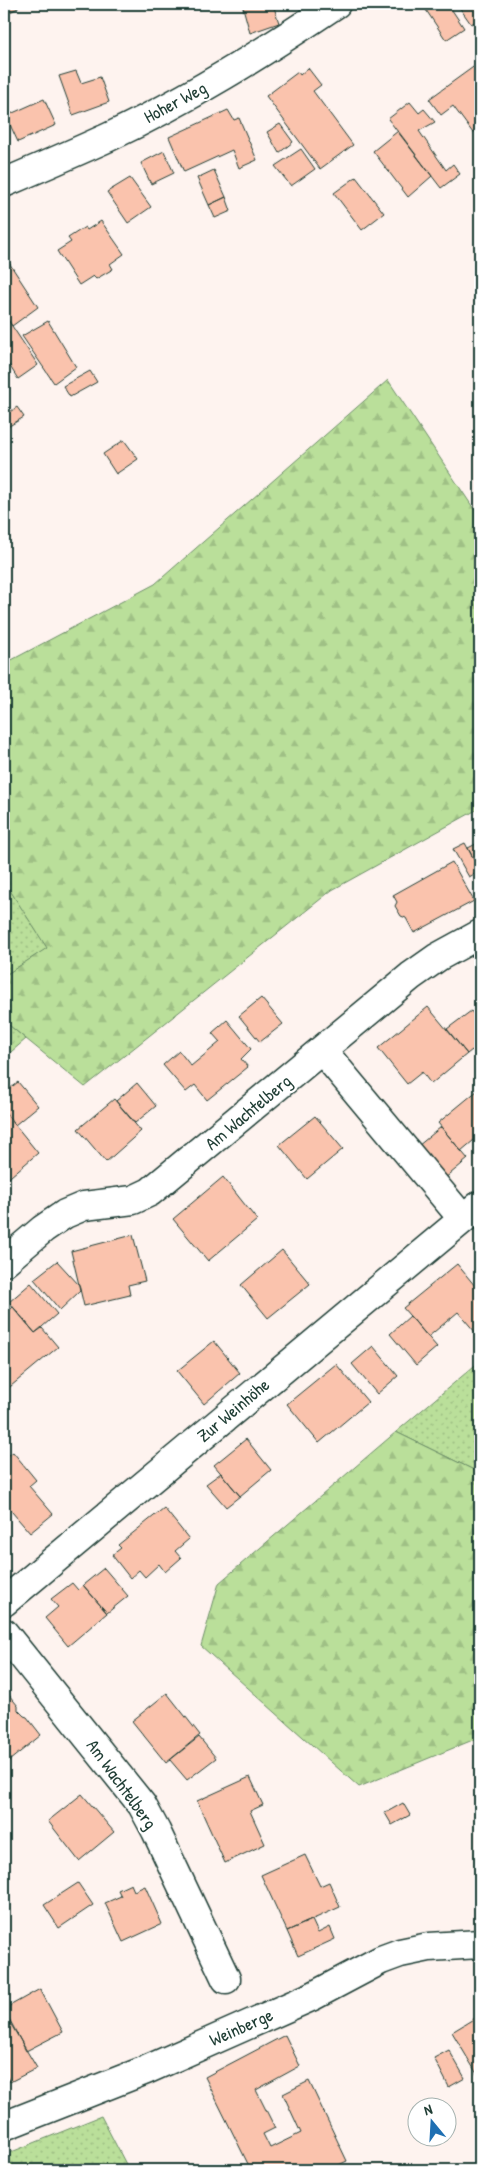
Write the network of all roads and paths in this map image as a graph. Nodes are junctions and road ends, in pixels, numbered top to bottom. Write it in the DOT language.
graph roads {
  1 [pos="336,4"];
  2 [pos="4,183"];
  3 [pos="480,934"];
  4 [pos="322,1050"];
  5 [pos="472,1212"];
  6 [pos="4,1262"];
  7 [pos="4,1602"];
  8 [pos="4,1633"];
  9 [pos="480,1944"];
  10 [pos="226,1979"];
  11 [pos="4,2126"];
  1 -- 2 [label="street, Hoher Weg"];
  3 -- 4 [label="street, Am Wachtelberg"];
  4 -- 5 [label="street, Zur Weinhöhe"];
  4 -- 6 [label="street, Am Wachtelberg"];
  5 -- 7 [label="street, Zur Weinhöhe"];
  8 -- 10 [label="street, Am Wachtelberg"];
  9 -- 11 [label="street, Weinberge"];
}
